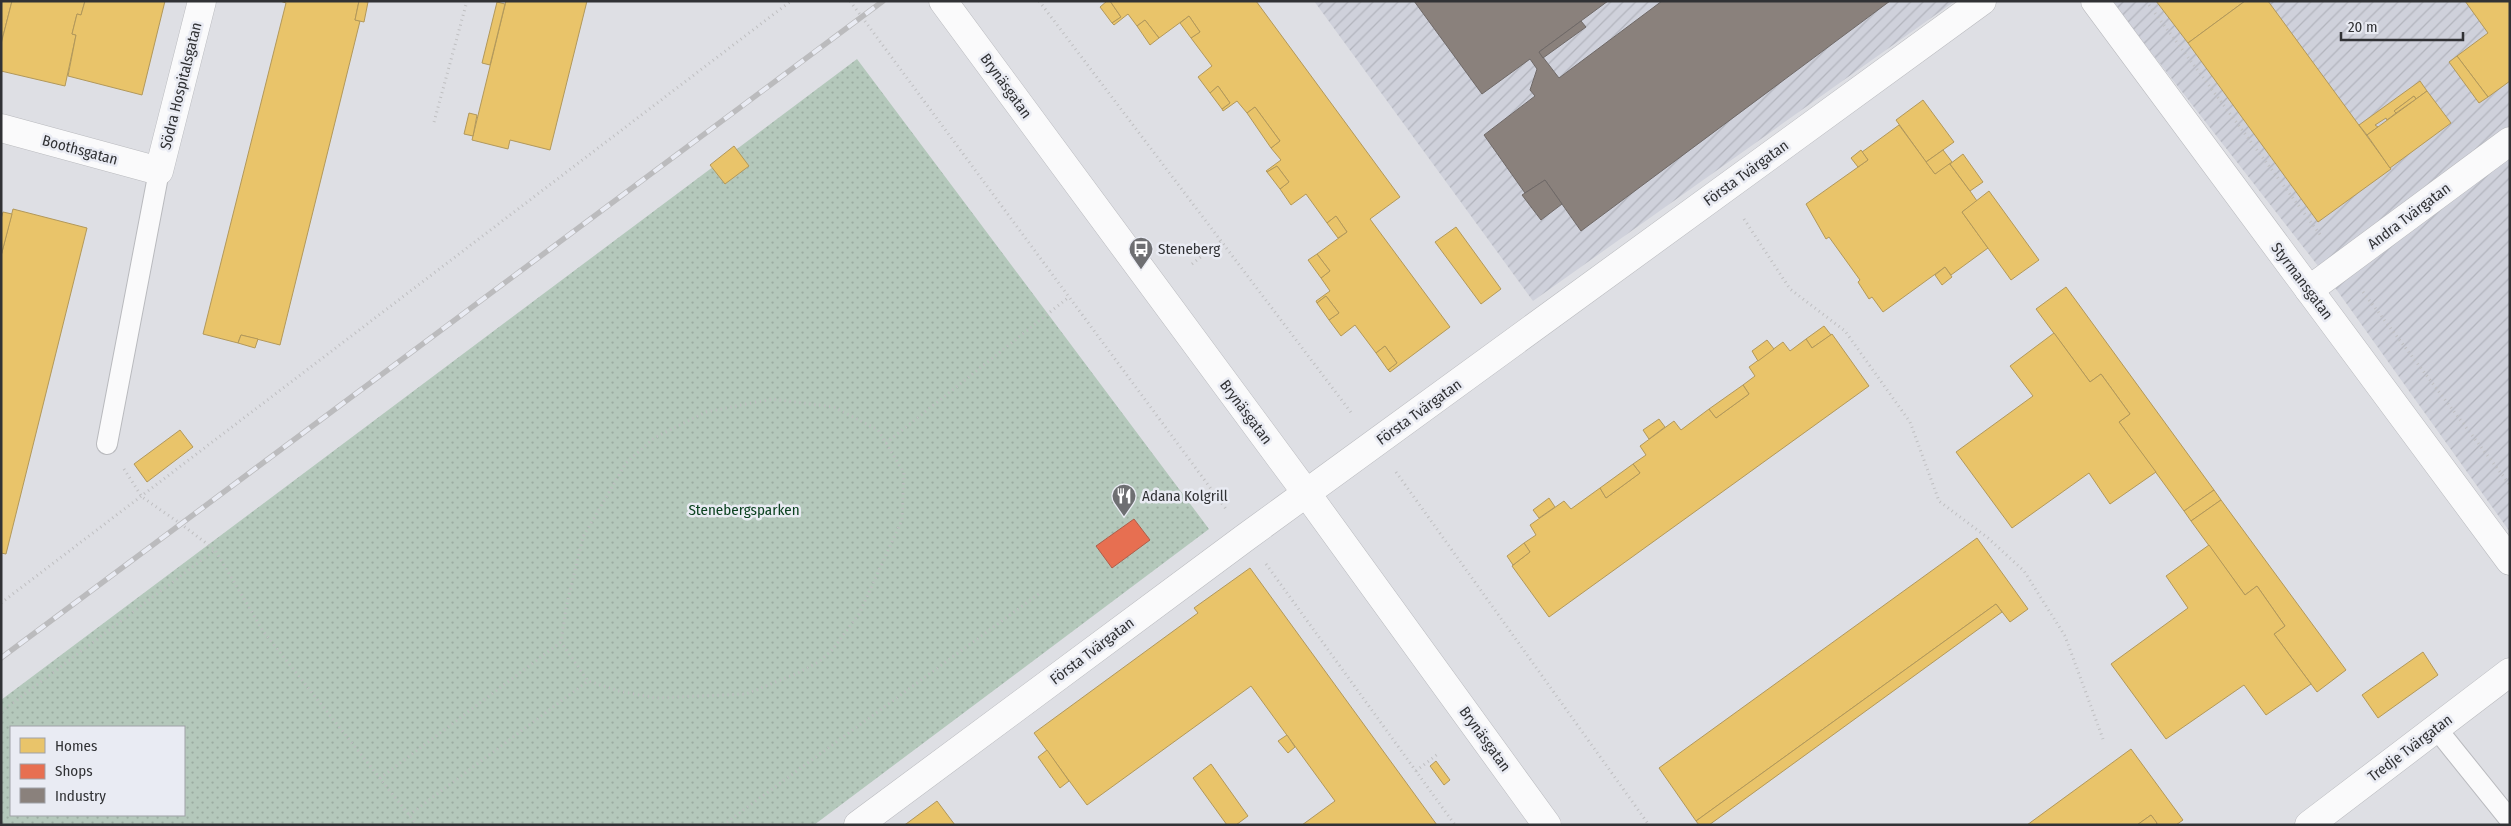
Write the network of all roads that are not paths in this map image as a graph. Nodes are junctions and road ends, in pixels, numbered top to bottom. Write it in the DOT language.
graph roads {
  1 [pos="202,1"];
  2 [pos="943,1"];
  3 [pos="1982,1"];
  4 [pos="2095,1"];
  5 [pos="1,128"];
  6 [pos="2510,141"];
  7 [pos="159,171"];
  8 [pos="2309,290"];
  9 [pos="107,444"];
  10 [pos="1307,494"];
  11 [pos="2510,561"];
  12 [pos="2510,672"];
  13 [pos="2436,728"];
  14 [pos="2510,820"];
  15 [pos="858,825"];
  16 [pos="1547,825"];
  17 [pos="2309,825"];
  1 -- 7 [label="street, Södra Hospitalsgatan"];
  2 -- 10 [label="street, Brynäsgatan"];
  3 -- 10 [label="street, Första Tvärgatan"];
  4 -- 8 [label="street, Styrmansgatan"];
  5 -- 7 [label="street, Boothsgatan"];
  6 -- 8 [label="street, Andra Tvärgatan"];
  7 -- 9 [label="lane"];
  8 -- 11 [label="street, Styrmansgatan"];
  10 -- 15 [label="street, Första Tvärgatan"];
  10 -- 16 [label="street, Brynäsgatan"];
  12 -- 13 [label="street, Tredje Tvärgatan"];
  13 -- 14 [label="lane"];
  13 -- 17 [label="street, Tredje Tvärgatan"];
}
